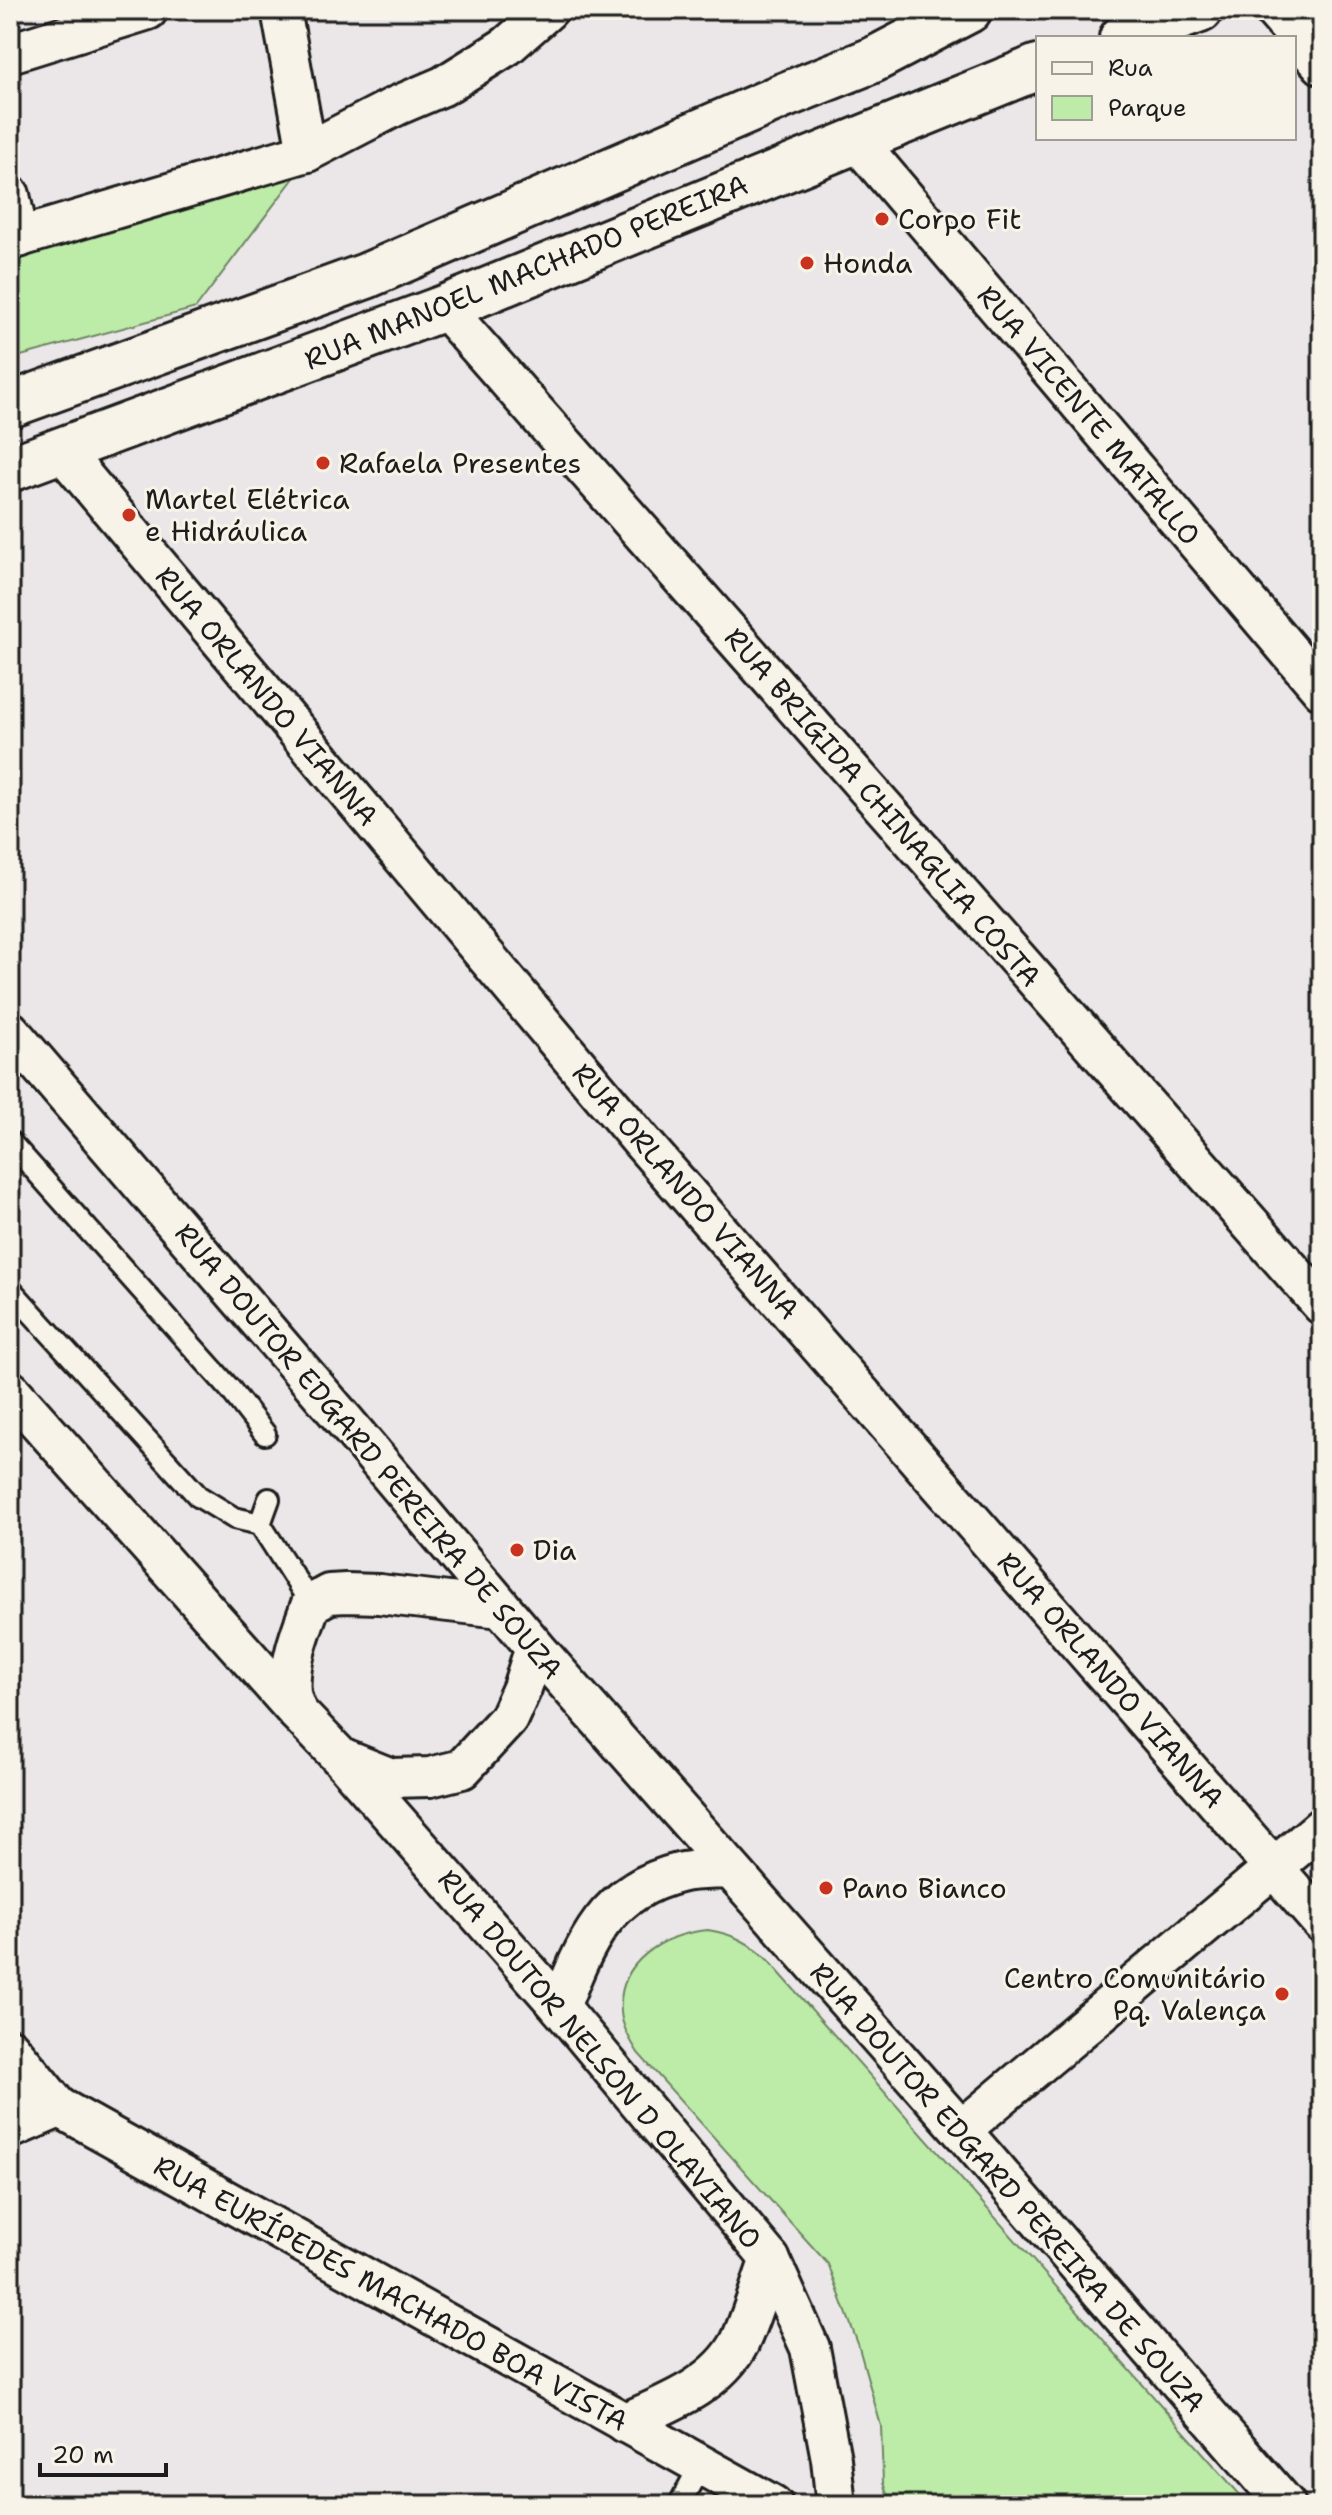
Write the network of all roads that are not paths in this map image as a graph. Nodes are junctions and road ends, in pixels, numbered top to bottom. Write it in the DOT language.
graph roads {
  1 [pos="148,10"];
  2 [pos="281,10"];
  3 [pos="548,10"];
  4 [pos="969,10"];
  5 [pos="1200,10"];
  6 [pos="1274,10"];
  7 [pos="1128,36"];
  8 [pos="10,53"];
  9 [pos="1322,65"];
  10 [pos="1036,68"];
  11 [pos="856,140"];
  12 [pos="307,152"];
  13 [pos="10,195"];
  14 [pos="14,239"];
  15 [pos="444,308"];
  16 [pos="10,405"];
  17 [pos="61,450"];
  18 [pos="10,469"];
  19 [pos="1322,690"];
  20 [pos="10,1031"];
  21 [pos="10,1142"];
  22 [pos="10,1289"];
  23 [pos="1322,1305"];
  24 [pos="10,1390"];
  25 [pos="265,1434"];
  26 [pos="269,1499"];
  27 [pos="260,1524"];
  28 [pos="311,1604"];
  29 [pos="501,1608"];
  30 [pos="535,1647"];
  31 [pos="297,1712"];
  32 [pos="341,1758"];
  33 [pos="1322,1827"];
  34 [pos="1275,1868"];
  35 [pos="729,1869"];
  36 [pos="1322,1923"];
  37 [pos="560,2007"];
  38 [pos="10,2048"];
  39 [pos="10,2080"];
  40 [pos="59,2108"];
  41 [pos="10,2129"];
  42 [pos="961,2130"];
  43 [pos="770,2259"];
  44 [pos="624,2423"];
  45 [pos="700,2466"];
  46 [pos="679,2505"];
  47 [pos="773,2505"];
  48 [pos="836,2505"];
  49 [pos="1286,2505"];
  1 -- 8 [label="street"];
  2 -- 12 [label="street"];
  3 -- 12 [label="street"];
  4 -- 16 [label="main road, RUA MANOEL MACHADO PEREIRA"];
  5 -- 7 [label="main road"];
  6 -- 9 [label="street"];
  10 -- 11 [label="main road, RUA MANOEL MACHADO PEREIRA"];
  11 -- 15 [label="main road, RUA MANOEL MACHADO PEREIRA"];
  11 -- 19 [label="street, RUA VICENTE MATALLO"];
  12 -- 14 [label="street"];
  13 -- 14 [label="street"];
  15 -- 17 [label="main road, RUA MANOEL MACHADO PEREIRA"];
  15 -- 23 [label="street, RUA BRIGIDA CHINAGLIA COSTA"];
  17 -- 18 [label="main road, RUA MANOEL MACHADO PEREIRA"];
  17 -- 34 [label="street, RUA ORLANDO VIANNA"];
  20 -- 29 [label="street, RUA DOUTOR EDGARD PEREIRA DE SOUZA"];
  21 -- 25 [label="lane"];
  22 -- 27 [label="lane"];
  24 -- 31 [label="street, RUA DOUTOR NELSON D OLAVIANO"];
  26 -- 27 [label="lane"];
  27 -- 28 [label="lane"];
  28 -- 29 [label="street"];
  28 -- 31 [label="street"];
  29 -- 30 [label="street, RUA DOUTOR EDGARD PEREIRA DE SOUZA"];
  30 -- 32 [label="street, RUA DOUTOR NELSON D OLAVIANO"];
  30 -- 35 [label="street, RUA DOUTOR EDGARD PEREIRA DE SOUZA"];
  31 -- 32 [label="street, RUA DOUTOR NELSON D OLAVIANO"];
  32 -- 37 [label="street, RUA DOUTOR NELSON D OLAVIANO"];
  33 -- 34 [label="street"];
  34 -- 36 [label="street, RUA ORLANDO VIANNA"];
  34 -- 42 [label="street"];
  35 -- 37 [label="street"];
  35 -- 42 [label="street, RUA DOUTOR EDGARD PEREIRA DE SOUZA"];
  37 -- 43 [label="street, RUA DOUTOR NELSON D OLAVIANO"];
  38 -- 40 [label="street"];
  39 -- 40 [label="street, RUA EURÍPEDES MACHADO BOA VISTA"];
  40 -- 41 [label="street"];
  40 -- 44 [label="street, RUA EURÍPEDES MACHADO BOA VISTA"];
  42 -- 49 [label="street, RUA DOUTOR EDGARD PEREIRA DE SOUZA"];
  43 -- 44 [label="street, RUA DOUTOR NELSON D OLAVIANO"];
  43 -- 48 [label="street"];
  44 -- 45 [label="street, RUA EURÍPEDES MACHADO BOA VISTA"];
  45 -- 46 [label="lane"];
  45 -- 47 [label="street, RUA EURÍPEDES MACHADO BOA VISTA"];
}
